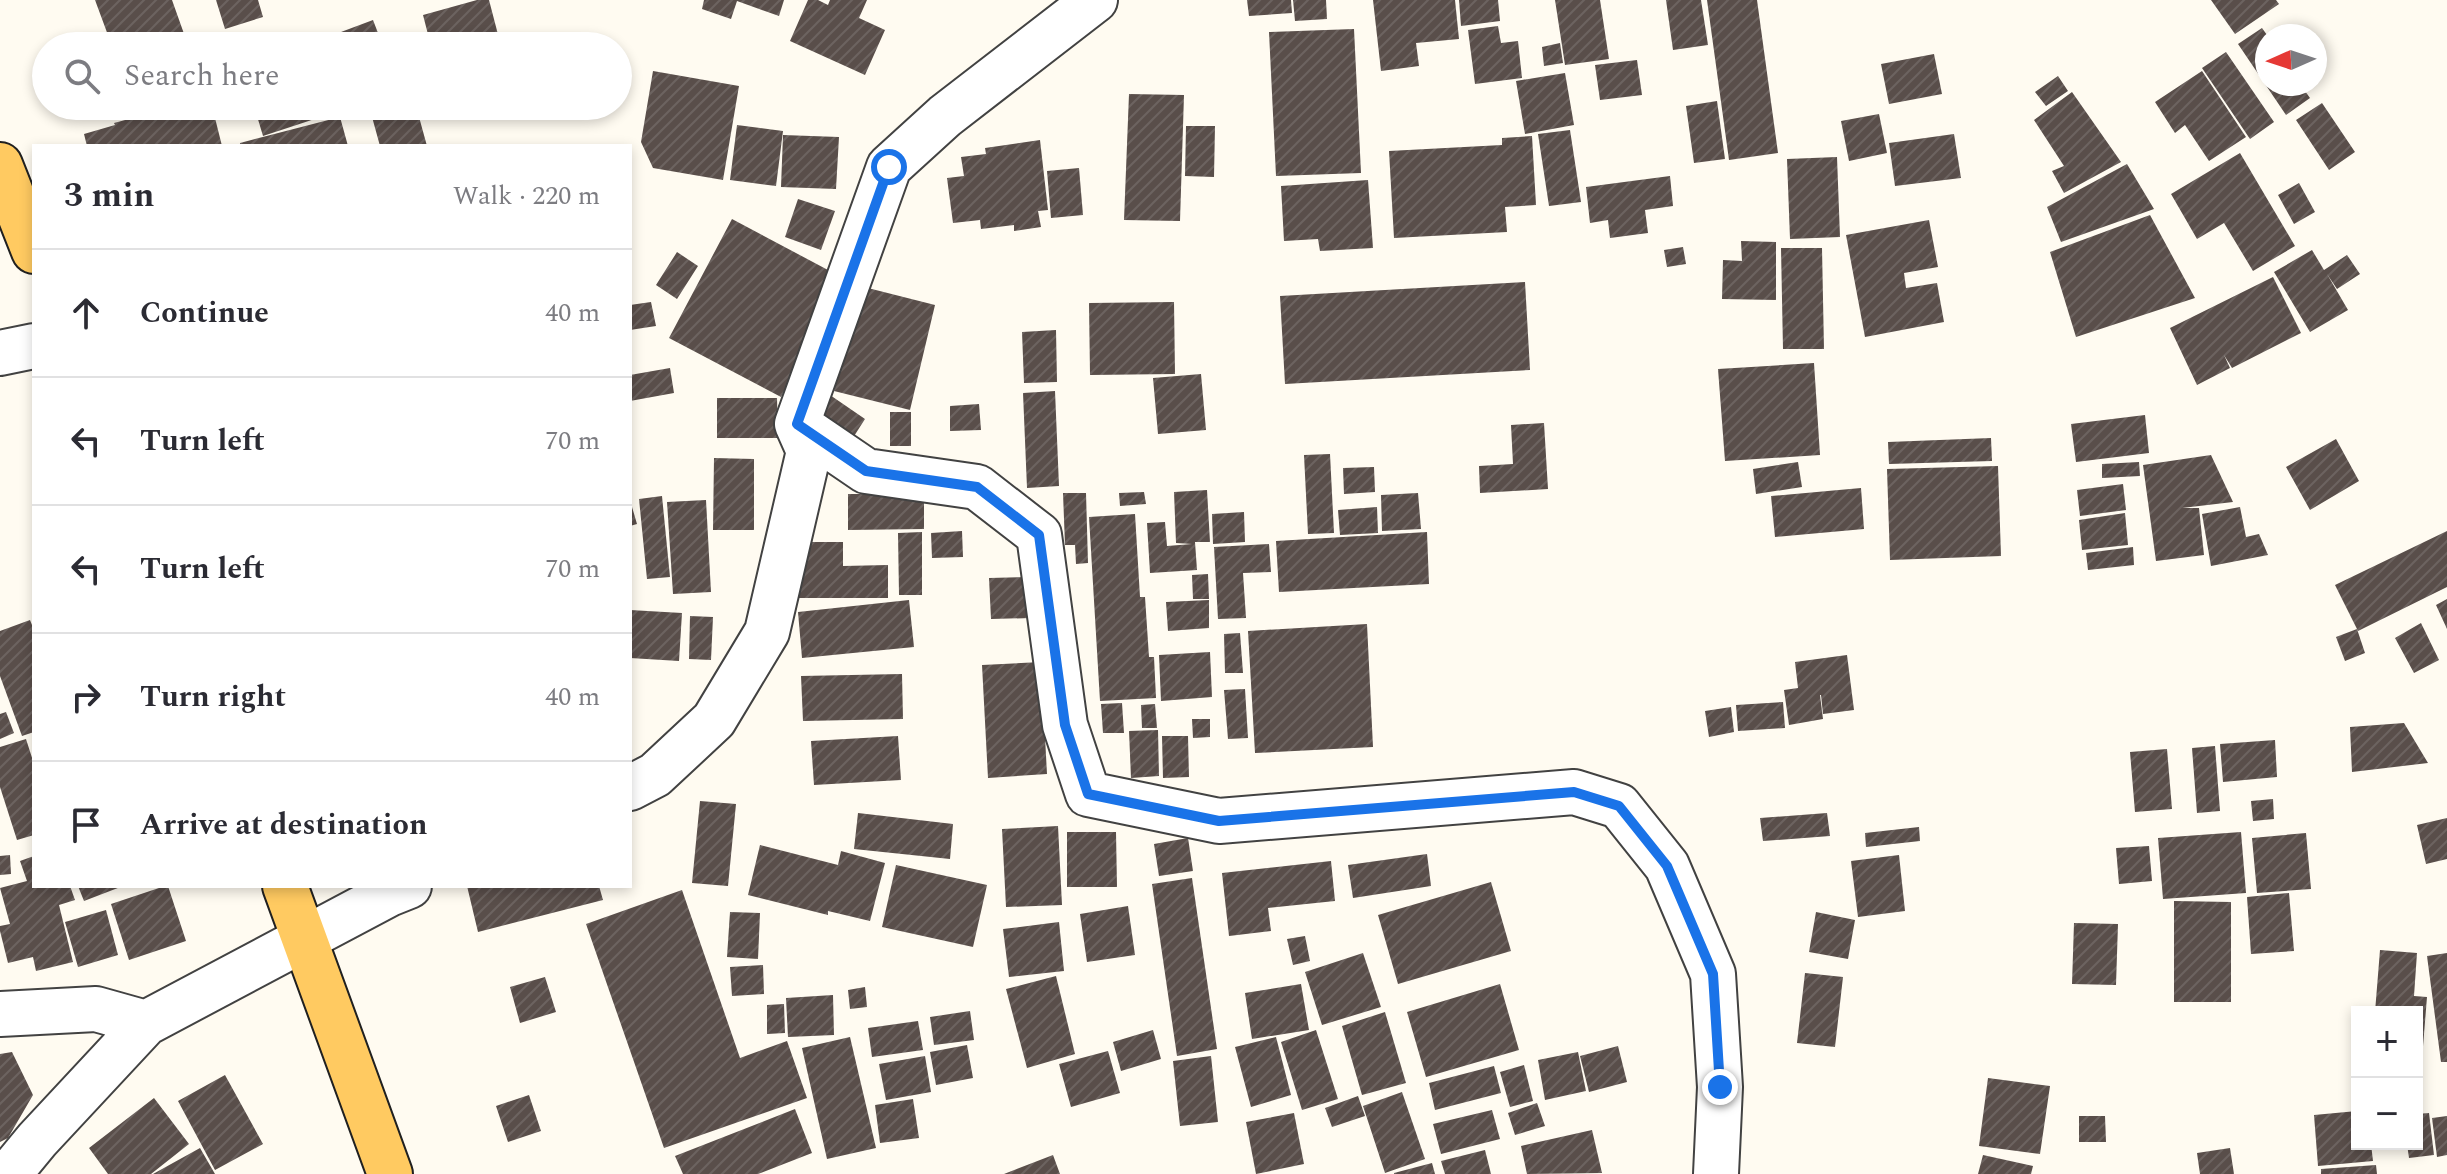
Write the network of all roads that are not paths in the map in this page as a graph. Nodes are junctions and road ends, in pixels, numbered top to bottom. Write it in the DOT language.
graph roads {
  1 [pos="1095,0"];
  2 [pos="0,165"];
  3 [pos="32,246"];
  4 [pos="32,346"];
  5 [pos="0,353"];
  6 [pos="797,424"];
  7 [pos="632,787"];
  8 [pos="286,888"];
  9 [pos="404,888"];
  10 [pos="306,939"];
  11 [pos="0,1014"];
  12 [pos="146,1023"];
  13 [pos="9,1174"];
  14 [pos="390,1174"];
  15 [pos="1716,1174"];
  1 -- 6 [label="street"];
  2 -- 3 [label="main road"];
  4 -- 5 [label="street"];
  6 -- 7 [label="street"];
  6 -- 15 [label="street"];
  8 -- 10 [label="main road"];
  9 -- 10 [label="street"];
  10 -- 12 [label="street"];
  10 -- 14 [label="main road"];
  11 -- 12 [label="street"];
  12 -- 13 [label="street"];
}
